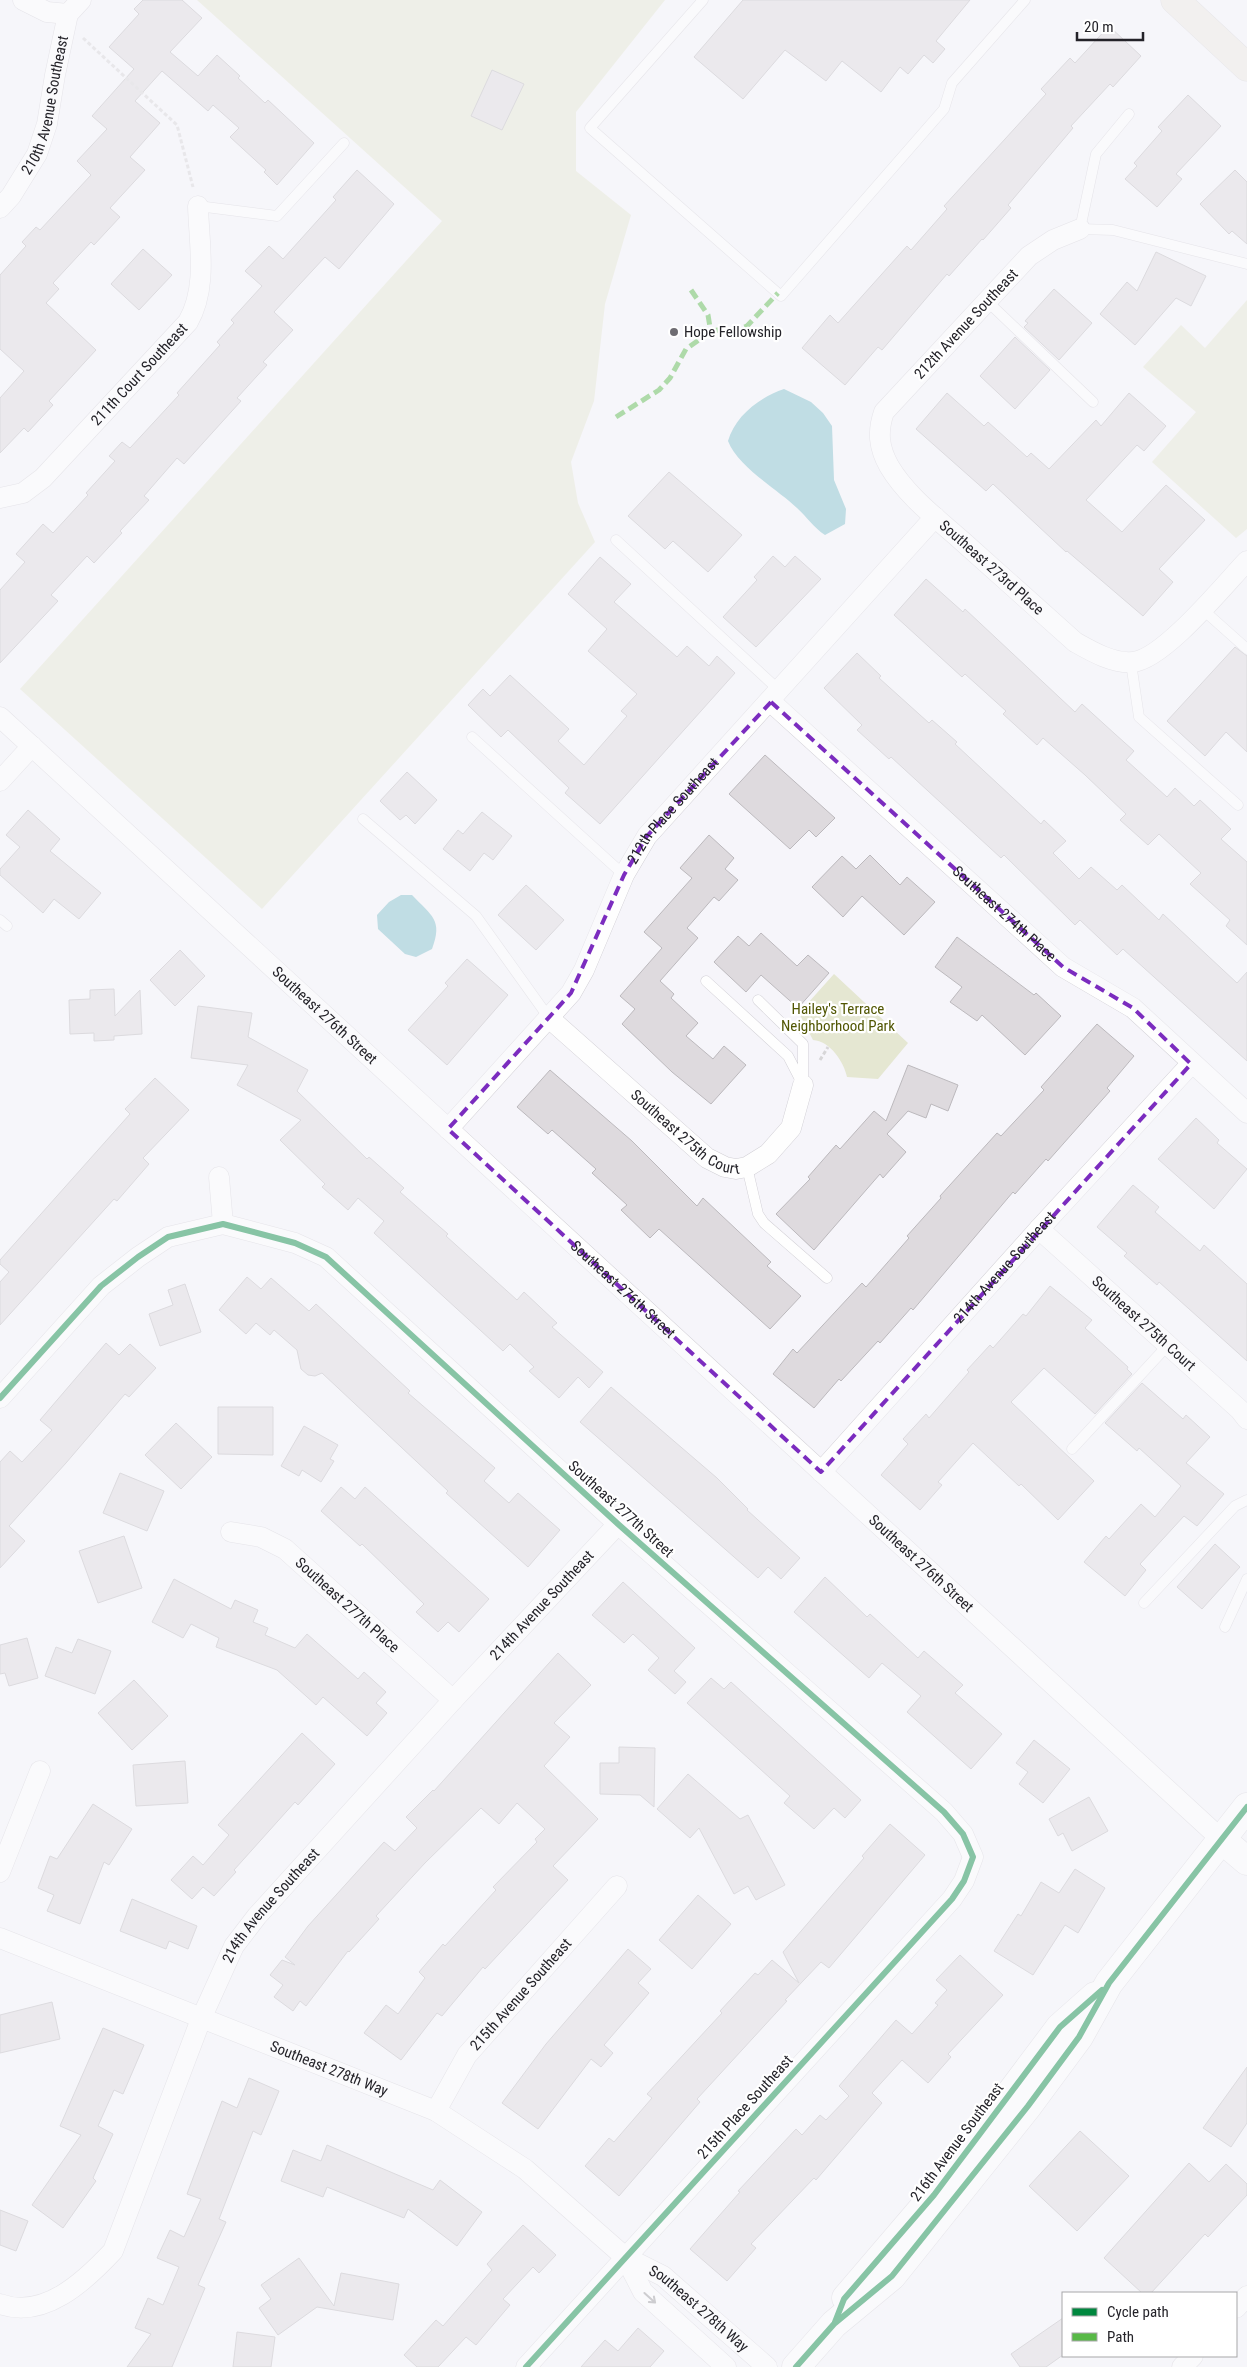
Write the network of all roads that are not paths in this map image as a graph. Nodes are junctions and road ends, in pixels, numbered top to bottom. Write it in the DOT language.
graph roads {
  1 [pos="22,0"];
  2 [pos="703,0"];
  3 [pos="1025,0"];
  4 [pos="1175,0"];
  5 [pos="72,12"];
  6 [pos="1247,67"];
  7 [pos="1129,114"];
  8 [pos="344,143"];
  9 [pos="198,206"];
  10 [pos="0,208"];
  11 [pos="1080,229"];
  12 [pos="1247,264"];
  13 [pos="988,302"];
  14 [pos="1093,402"];
  15 [pos="879,441"];
  16 [pos="0,498"];
  17 [pos="936,517"];
  18 [pos="616,540"];
  19 [pos="1247,561"];
  20 [pos="1201,608"];
  21 [pos="1247,649"];
  22 [pos="1131,663"];
  23 [pos="775,696"];
  24 [pos="0,717"];
  25 [pos="472,737"];
  26 [pos="32,746"];
  27 [pos="0,781"];
  28 [pos="1238,805"];
  29 [pos="363,819"];
  30 [pos="624,875"];
  31 [pos="706,981"];
  32 [pos="758,1000"];
  33 [pos="549,1018"];
  34 [pos="1191,1064"];
  35 [pos="803,1085"];
  36 [pos="1247,1113"];
  37 [pos="448,1129"];
  38 [pos="747,1167"];
  39 [pos="219,1177"];
  40 [pos="223,1224"];
  41 [pos="1039,1229"];
  42 [pos="827,1278"];
  43 [pos="1168,1345"];
  44 [pos="0,1398"];
  45 [pos="1247,1419"];
  46 [pos="1072,1449"];
  47 [pos="821,1472"];
  48 [pos="1247,1500"];
  49 [pos="618,1524"];
  50 [pos="231,1532"];
  51 [pos="1247,1579"];
  52 [pos="1144,1602"];
  53 [pos="1225,1627"];
  54 [pos="453,1700"];
  55 [pos="40,1771"];
  56 [pos="1247,1807"];
  57 [pos="1221,1839"];
  58 [pos="973,1857"];
  59 [pos="1247,1861"];
  60 [pos="0,1872"];
  61 [pos="617,1886"];
  62 [pos="0,1938"];
  63 [pos="201,2019"];
  64 [pos="436,2111"];
  65 [pos="625,2257"];
  66 [pos="1247,2296"];
  67 [pos="0,2304"];
  68 [pos="1237,2307"];
  69 [pos="1191,2357"];
  70 [pos="526,2367"];
  71 [pos="726,2367"];
  72 [pos="767,2367"];
  73 [pos="796,2367"];
  74 [pos="1182,2367"];
  1 -- 5 [label="street"];
  2 -- 3 [label="lane"];
  4 -- 6 [label="main road"];
  5 -- 10 [label="street, 210th Avenue Southeast"];
  7 -- 11 [label="lane"];
  8 -- 9 [label="lane"];
  9 -- 16 [label="street, 211th Court Southeast"];
  11 -- 12 [label="lane"];
  11 -- 13 [label="street, 212th Avenue Southeast"];
  13 -- 14 [label="lane"];
  13 -- 15 [label="street, 212th Avenue Southeast"];
  15 -- 17 [label="street, Southeast 273rd Place"];
  17 -- 22 [label="street, Southeast 273rd Place"];
  17 -- 23 [label="street, 212th Place Southeast"];
  18 -- 23 [label="lane"];
  19 -- 20 [label="street"];
  20 -- 21 [label="lane"];
  20 -- 22 [label="street"];
  22 -- 28 [label="lane"];
  23 -- 30 [label="street, 212th Place Southeast"];
  23 -- 34 [label="street, Southeast 274th Place"];
  24 -- 26 [label="street, Southeast 276th Street"];
  25 -- 30 [label="lane"];
  26 -- 27 [label="street"];
  26 -- 37 [label="street, Southeast 276th Street"];
  29 -- 33 [label="lane"];
  30 -- 33 [label="street, 212th Place Southeast"];
  31 -- 35 [label="lane"];
  32 -- 35 [label="lane"];
  33 -- 37 [label="street, 212th Place Southeast"];
  33 -- 38 [label="street, Southeast 275th Court"];
  34 -- 36 [label="street, Southeast 274th Place"];
  34 -- 41 [label="street, 214th Avenue Southeast"];
  35 -- 38 [label="street, Southeast 275th Court"];
  37 -- 47 [label="street, Southeast 276th Street"];
  38 -- 42 [label="lane"];
  39 -- 40 [label="street"];
  40 -- 44 [label="street"];
  40 -- 49 [label="street, Southeast 277th Street"];
  41 -- 43 [label="street, Southeast 275th Court"];
  41 -- 47 [label="street, 214th Avenue Southeast"];
  43 -- 45 [label="street, Southeast 275th Court"];
  43 -- 46 [label="lane"];
  47 -- 57 [label="street, Southeast 276th Street"];
  48 -- 52 [label="lane"];
  49 -- 54 [label="street, 214th Avenue Southeast"];
  49 -- 58 [label="street, Southeast 277th Street"];
  50 -- 54 [label="street, Southeast 277th Place"];
  51 -- 53 [label="lane"];
  54 -- 63 [label="street, 214th Avenue Southeast"];
  55 -- 60 [label="street"];
  56 -- 57 [label="street, 216th Avenue Southeast"];
  57 -- 59 [label="street, Southeast 276th Street"];
  57 -- 73 [label="street, 216th Avenue Southeast"];
  58 -- 65 [label="street, 215th Place Southeast"];
  61 -- 64 [label="street, 215th Avenue Southeast"];
  62 -- 63 [label="street, Southeast 278th Way"];
  63 -- 64 [label="street, Southeast 278th Way"];
  63 -- 67 [label="street, 214th Avenue Southeast"];
  64 -- 65 [label="street, Southeast 278th Way"];
  65 -- 70 [label="street, 215th Place Southeast"];
  65 -- 71 [label="street, Southeast 278th Way, one-way"];
  65 -- 72 [label="street, Southeast 278th Way"];
  66 -- 68 [label="street"];
  69 -- 74 [label="street"];
}
